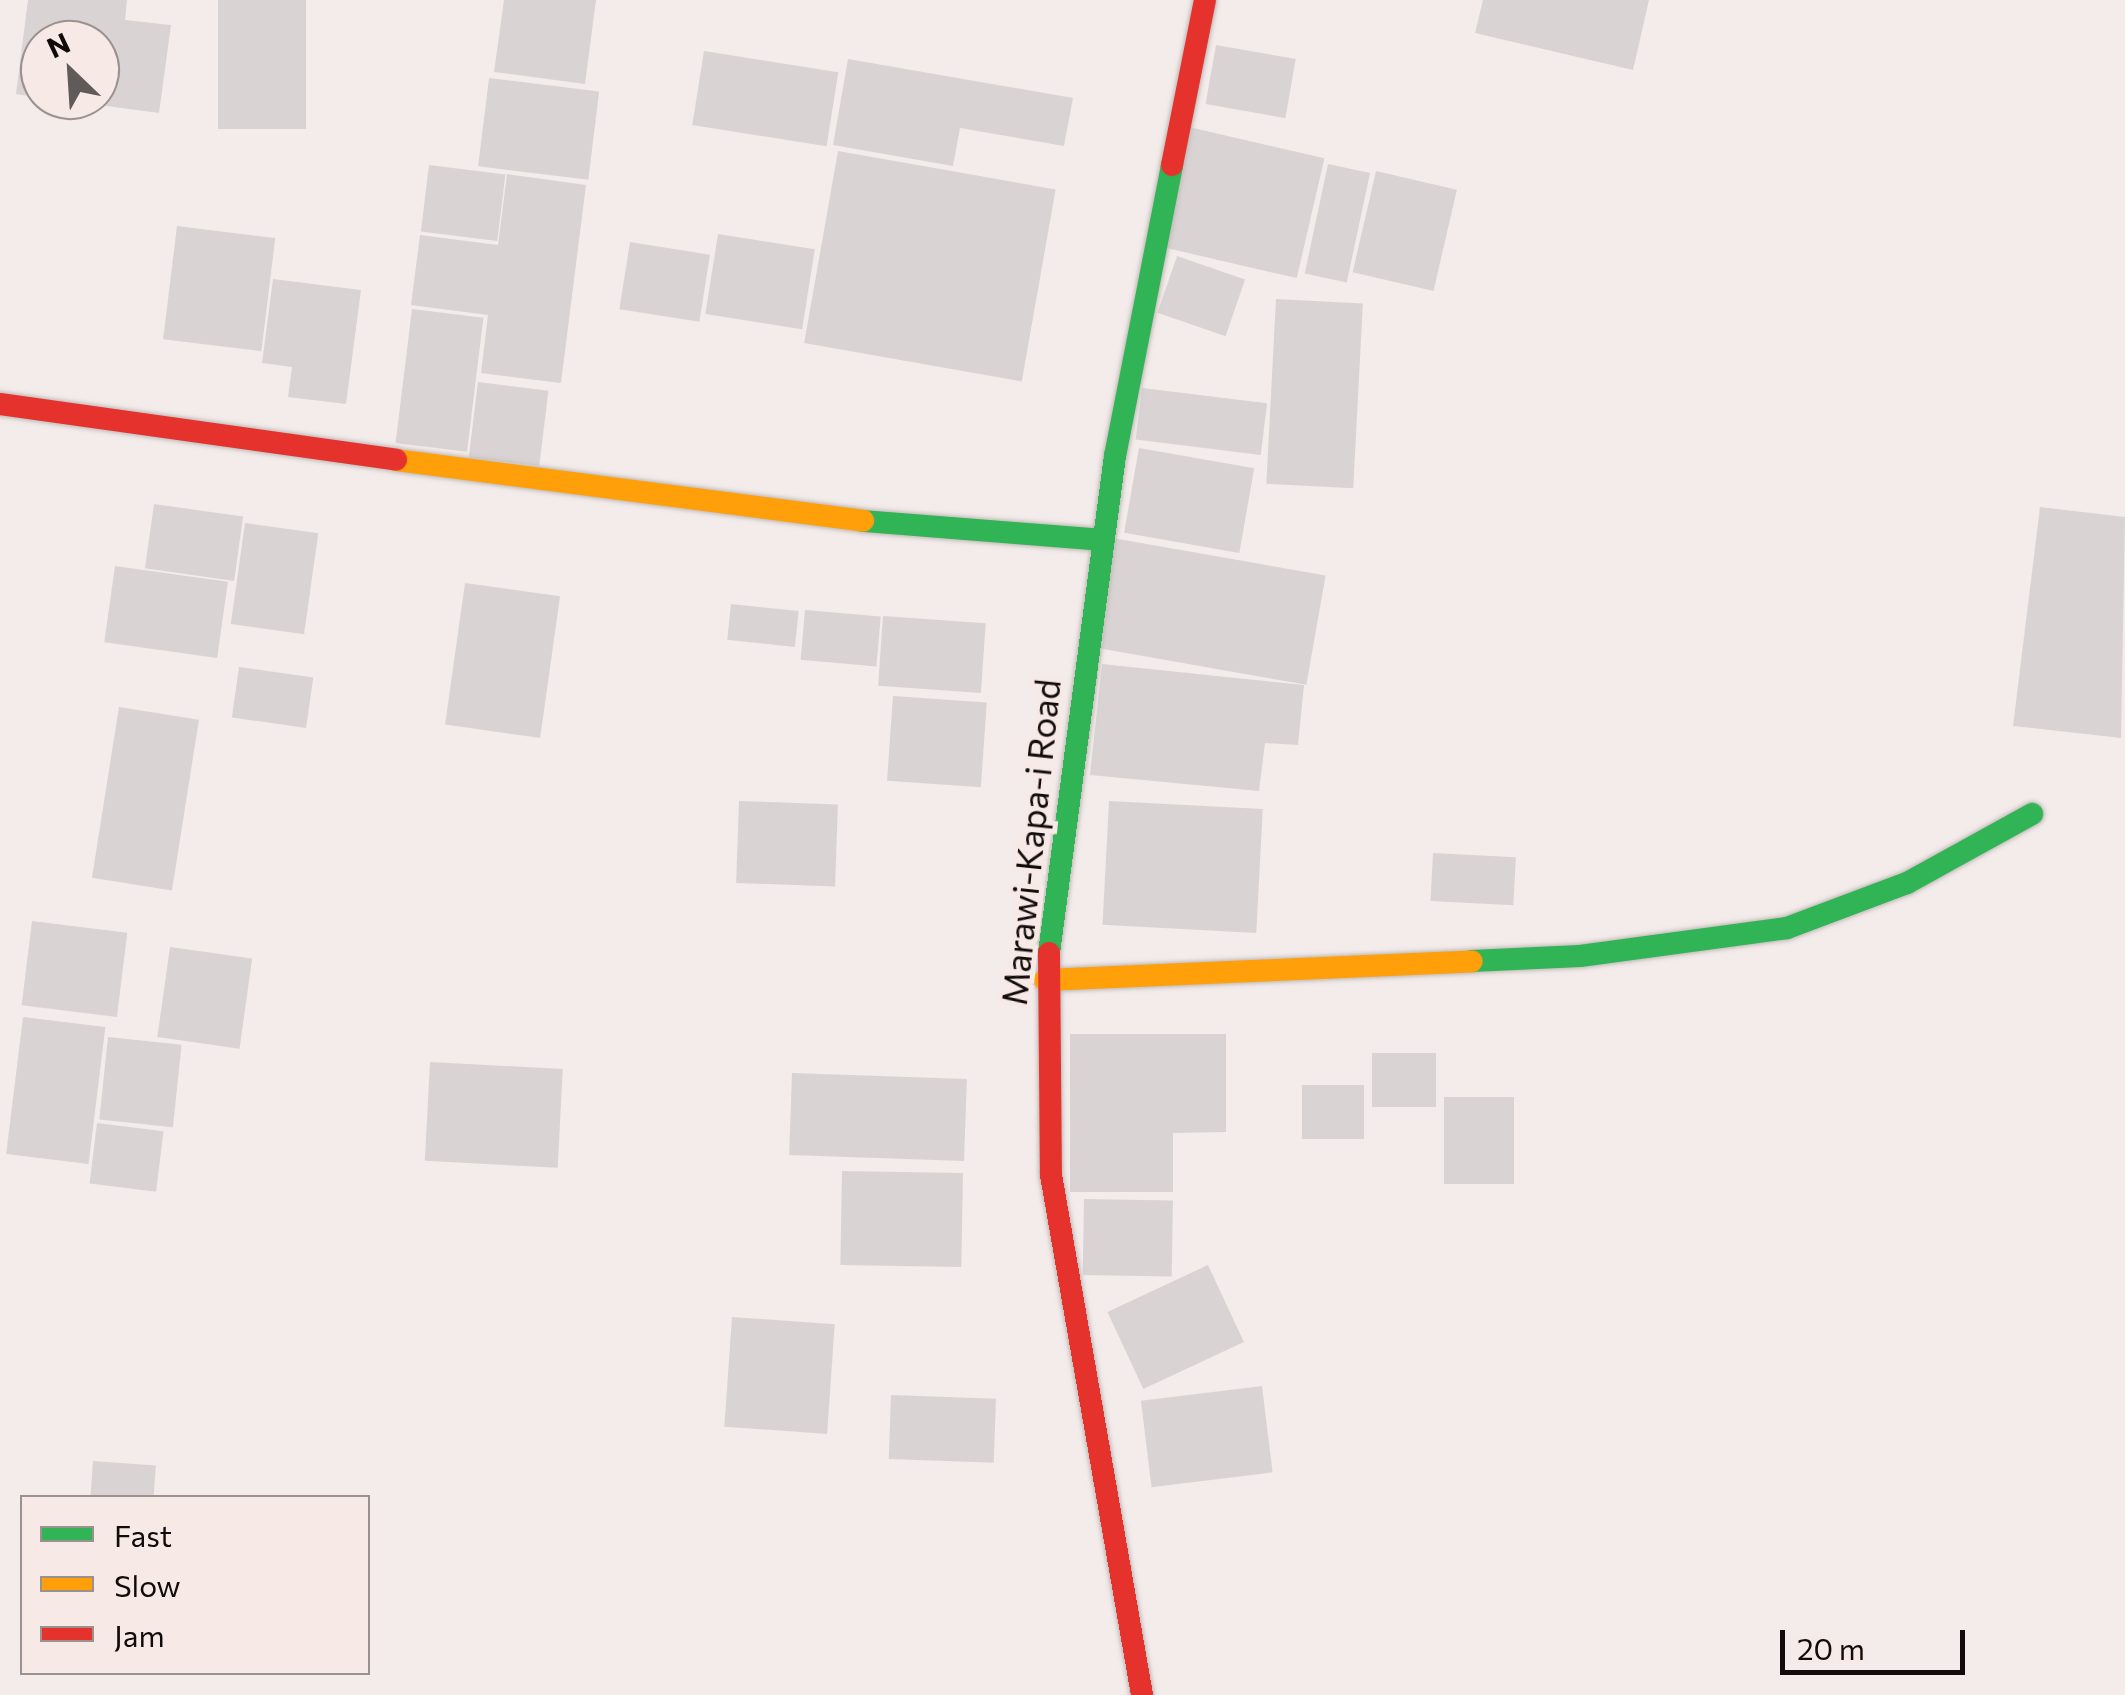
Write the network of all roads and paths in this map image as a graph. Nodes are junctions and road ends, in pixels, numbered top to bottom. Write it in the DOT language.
graph roads {
  1 [pos="1205,0"];
  2 [pos="0,404"];
  3 [pos="1102,540"];
  4 [pos="2032,814"];
  5 [pos="1045,980"];
  6 [pos="1142,1695"];
  1 -- 3 [label="street, Marawi-Kapa-i Road"];
  2 -- 3 [label="street"];
  3 -- 5 [label="street, Marawi-Kapa-i Road"];
  4 -- 5 [label="street"];
  5 -- 6 [label="street, Marawi-Kapa-i Road"];
}
